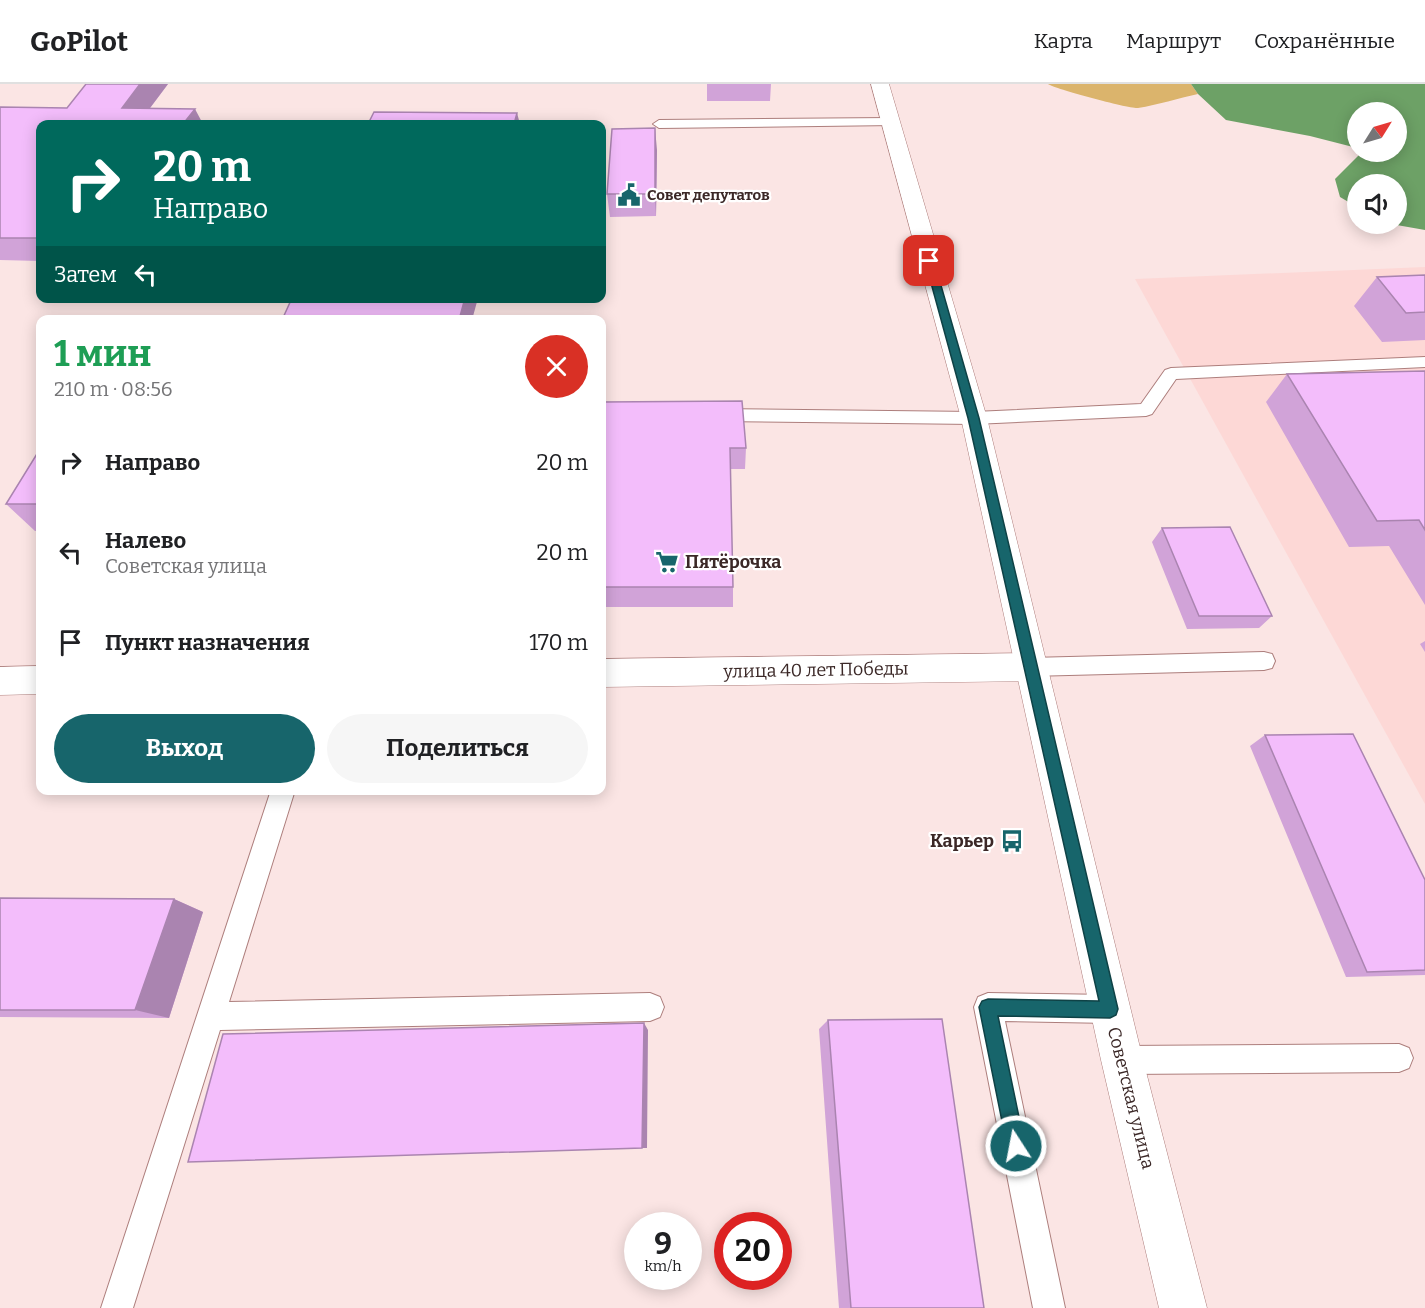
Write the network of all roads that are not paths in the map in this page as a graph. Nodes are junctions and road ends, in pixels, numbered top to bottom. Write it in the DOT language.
graph roads {
  1 [pos="880,84"];
  2 [pos="890,122"];
  3 [pos="659,124"];
  4 [pos="1425,362"];
  5 [pos="696,414"];
  6 [pos="974,418"];
  7 [pos="1264,661"];
  8 [pos="1030,668"];
  9 [pos="606,673"];
  10 [pos="36,680"];
  11 [pos="0,681"];
  12 [pos="281,795"];
  13 [pos="650,1007"];
  14 [pos="1110,1009"];
  15 [pos="211,1016"];
  16 [pos="1399,1058"];
  17 [pos="1122,1060"];
  18 [pos="117,1308"];
  19 [pos="1049,1308"];
  20 [pos="1183,1308"];
  1 -- 2 [label="main road, Советская улица"];
  2 -- 3 [label="lane"];
  2 -- 6 [label="main road, Советская улица"];
  4 -- 6 [label="lane"];
  5 -- 6 [label="lane"];
  6 -- 8 [label="main road, Советская улица"];
  7 -- 8 [label="lane"];
  8 -- 9 [label="main road, улица 40 лет Победы"];
  8 -- 14 [label="main road, Советская улица"];
  10 -- 11 [label="main road"];
  12 -- 15 [label="lane"];
  13 -- 15 [label="lane"];
  14 -- 17 [label="main road, Советская улица"];
  14 -- 19 [label="lane"];
  15 -- 18 [label="lane"];
  16 -- 17 [label="lane"];
  17 -- 20 [label="main road, Советская улица"];
}
